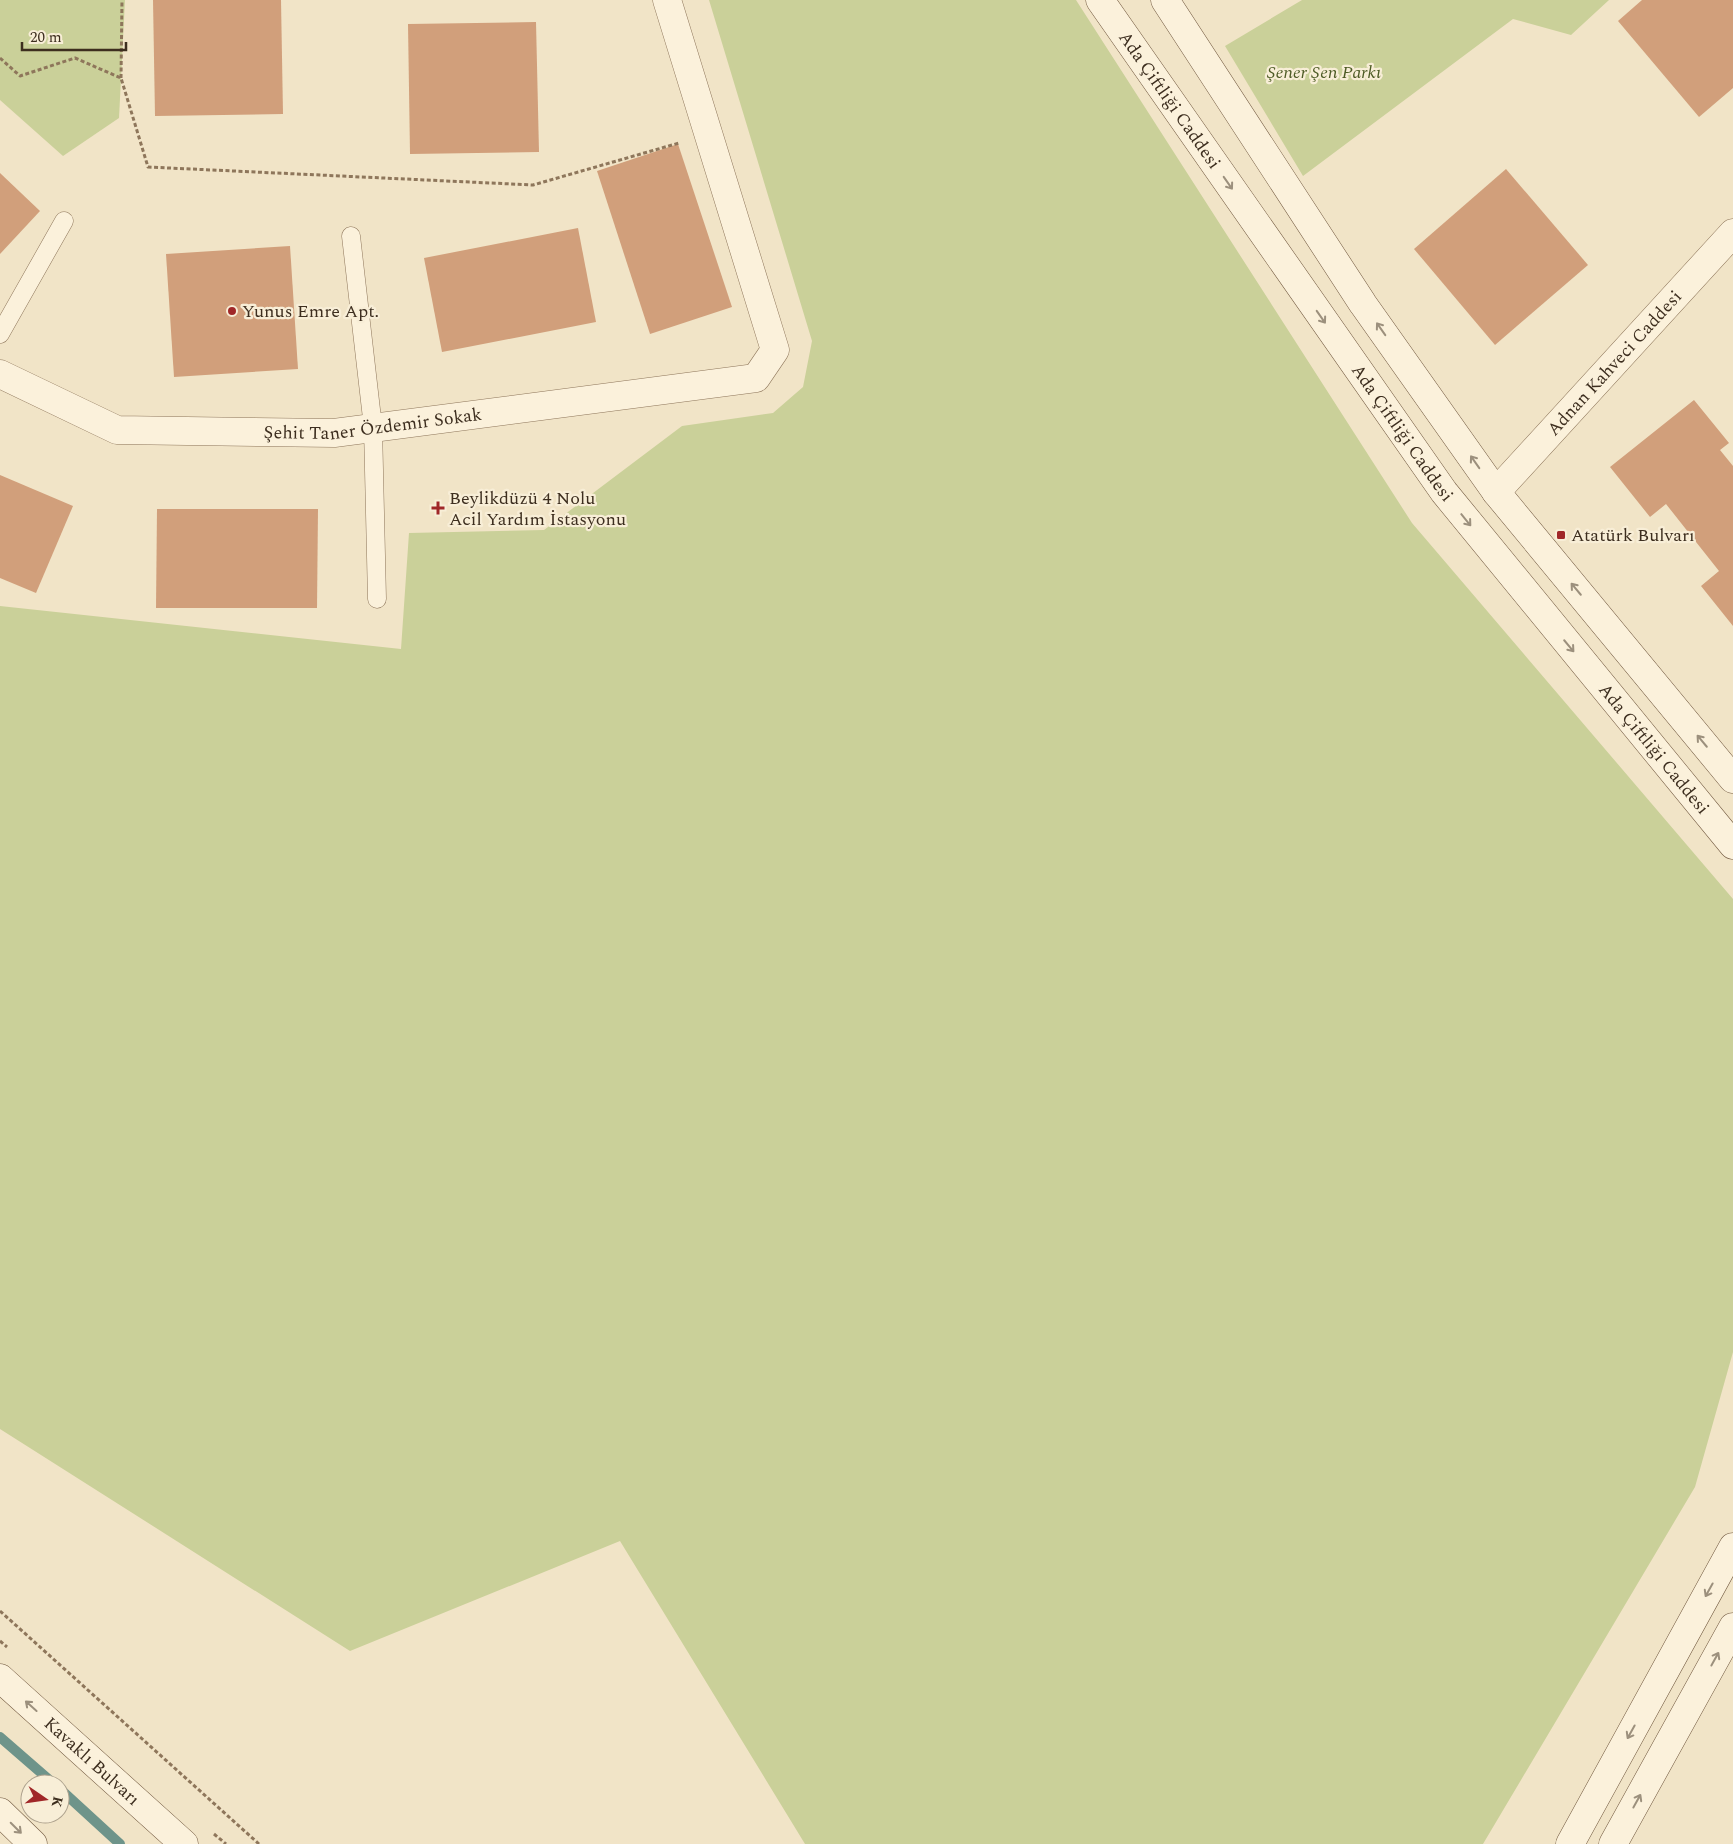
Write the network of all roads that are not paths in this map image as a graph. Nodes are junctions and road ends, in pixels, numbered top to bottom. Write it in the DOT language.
graph roads {
  1 [pos="668,0"];
  2 [pos="1100,0"];
  3 [pos="1165,0"];
  4 [pos="64,221"];
  5 [pos="1733,233"];
  6 [pos="351,236"];
  7 [pos="0,334"];
  8 [pos="0,374"];
  9 [pos="373,427"];
  10 [pos="1496,492"];
  11 [pos="377,600"];
  12 [pos="1733,779"];
  13 [pos="1733,844"];
  14 [pos="1733,1547"];
  15 [pos="1733,1627"];
  16 [pos="0,1678"];
  17 [pos="0,1812"];
  18 [pos="33,1844"];
  19 [pos="184,1844"];
  20 [pos="1570,1844"];
  21 [pos="1613,1844"];
  1 -- 9 [label="main road, Şehit Taner Özdemir Sokak"];
  2 -- 13 [label="main road, Ada Çiftliği Caddesi, one-way"];
  10 -- 3 [label="main road, one-way"];
  4 -- 7 [label="lane"];
  5 -- 10 [label="main road, Adnan Kahveci Caddesi"];
  6 -- 9 [label="lane"];
  8 -- 9 [label="main road, Şehit Taner Özdemir Sokak"];
  9 -- 11 [label="lane"];
  12 -- 10 [label="main road, one-way"];
  14 -- 20 [label="main road, one-way"];
  21 -- 15 [label="main road, one-way"];
  19 -- 16 [label="main road, Kavaklı Bulvarı, one-way"];
  17 -- 18 [label="main road, one-way"];
}
